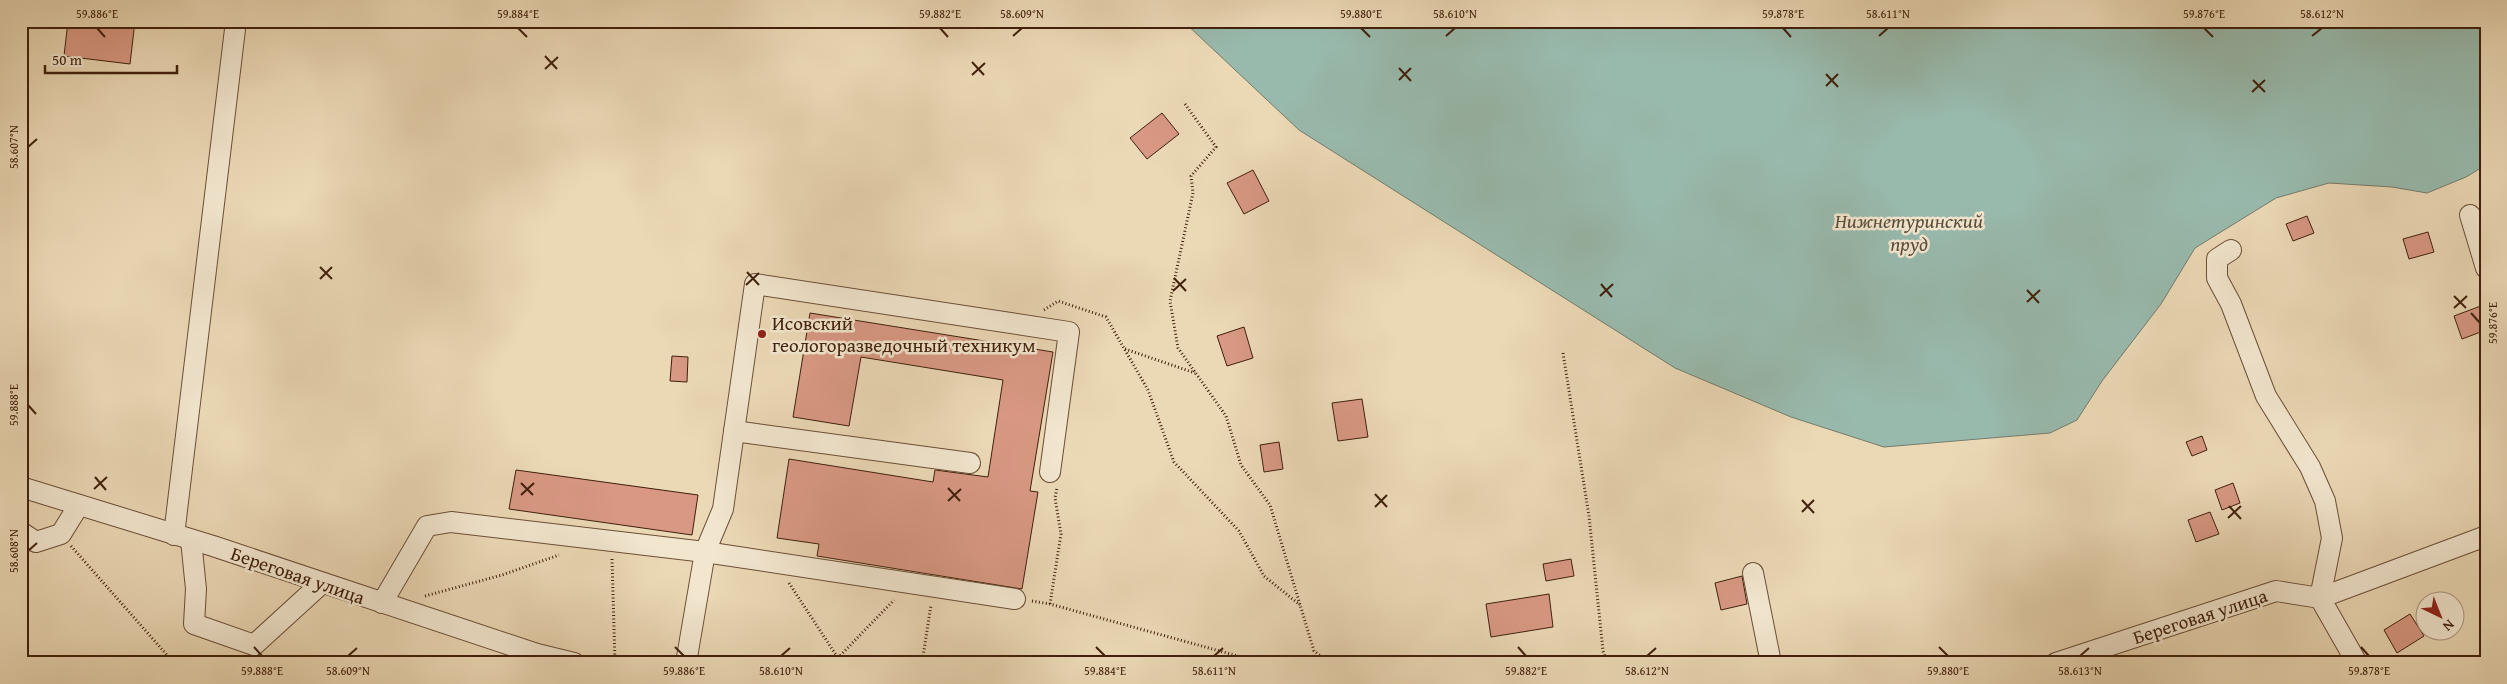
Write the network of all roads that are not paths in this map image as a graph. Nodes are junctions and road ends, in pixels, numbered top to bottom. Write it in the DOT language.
graph roads {
  1 [pos="236,21"];
  2 [pos="2470,215"];
  3 [pos="2232,250"];
  4 [pos="2486,268"];
  5 [pos="734,431"];
  6 [pos="970,464"];
  7 [pos="1050,472"];
  8 [pos="21,487"];
  9 [pos="79,505"];
  10 [pos="21,532"];
  11 [pos="2486,536"];
  12 [pos="182,538"];
  13 [pos="705,552"];
  14 [pos="1753,572"];
  15 [pos="322,583"];
  16 [pos="2320,598"];
  17 [pos="1015,599"];
  18 [pos="382,603"];
  19 [pos="534,658"];
  20 [pos="574,663"];
  21 [pos="686,663"];
  22 [pos="1771,663"];
  23 [pos="2056,663"];
  24 [pos="2357,663"];
  1 -- 12 [label="street"];
  2 -- 4 [label="street"];
  3 -- 16 [label="street"];
  5 -- 6 [label="street"];
  5 -- 7 [label="street"];
  5 -- 13 [label="street"];
  8 -- 9 [label="street, Береговая улица"];
  9 -- 10 [label="street"];
  9 -- 12 [label="street, Береговая улица"];
  11 -- 16 [label="street, Береговая улица"];
  12 -- 15 [label="street, Береговая улица"];
  12 -- 15 [label="street"];
  13 -- 17 [label="street"];
  13 -- 18 [label="street"];
  13 -- 21 [label="street"];
  14 -- 22 [label="street"];
  15 -- 18 [label="street, Береговая улица"];
  16 -- 23 [label="street, Береговая улица"];
  16 -- 24 [label="street"];
  18 -- 19 [label="street, Береговая улица"];
  19 -- 20 [label="street, Береговая улица"];
}
